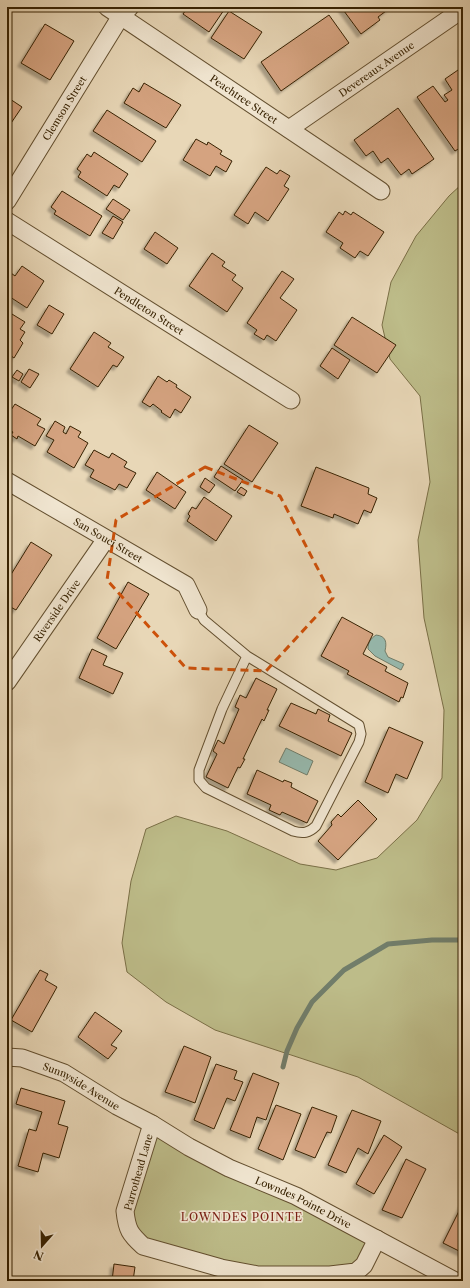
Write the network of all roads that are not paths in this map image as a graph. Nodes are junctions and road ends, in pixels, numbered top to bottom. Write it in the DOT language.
graph roads {
  1 [pos="107,7"];
  2 [pos="463,9"];
  3 [pos="126,11"];
  4 [pos="289,129"];
  5 [pos="381,191"];
  6 [pos="7,201"];
  7 [pos="7,221"];
  8 [pos="291,400"];
  9 [pos="7,481"];
  10 [pos="106,538"];
  11 [pos="198,610"];
  12 [pos="247,656"];
  13 [pos="7,682"];
  14 [pos="7,1057"];
  15 [pos="152,1124"];
  16 [pos="377,1239"];
  17 [pos="455,1281"];
  1 -- 3 [label="street, Peachtree Street"];
  2 -- 4 [label="street, Devereaux Avenue"];
  3 -- 4 [label="street, Peachtree Street"];
  3 -- 6 [label="street, Clemson Street"];
  4 -- 5 [label="street, Peachtree Street"];
  7 -- 8 [label="street, Pendleton Street"];
  9 -- 10 [label="street, San Souci Street"];
  10 -- 11 [label="street, San Souci Street"];
  10 -- 13 [label="street, Riverside Drive"];
  11 -- 12 [label="lane"];
  12 -- 12 [label="lane"];
  14 -- 15 [label="street, Sunnyside Avenue"];
  15 -- 16 [label="street, Lowndes Pointe Drive"];
  15 -- 16 [label="street, Parrothead Lane"];
  16 -- 17 [label="street, Lowndes Pointe Drive"];
}
